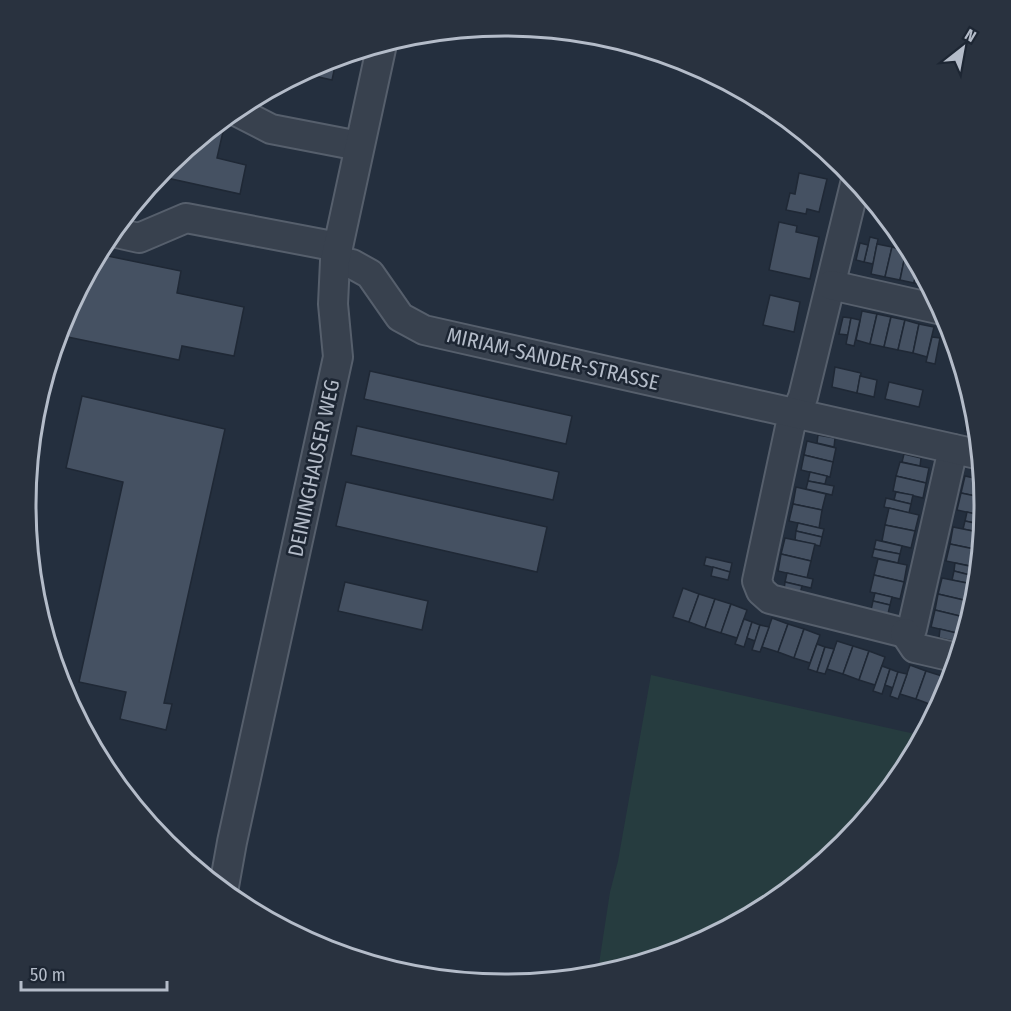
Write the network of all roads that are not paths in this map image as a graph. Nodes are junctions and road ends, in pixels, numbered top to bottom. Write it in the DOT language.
graph roads {
  1 [pos="380,53"];
  2 [pos="244,115"];
  3 [pos="359,146"];
  4 [pos="853,191"];
  5 [pos="123,234"];
  6 [pos="337,254"];
  7 [pos="831,285"];
  8 [pos="931,308"];
  9 [pos="796,414"];
  10 [pos="953,449"];
  11 [pos="972,453"];
  12 [pos="905,633"];
  13 [pos="950,656"];
  14 [pos="225,882"];
  1 -- 3 [label="street, DEININGHAUSER WEG"];
  2 -- 3 [label="street"];
  3 -- 6 [label="street, DEININGHAUSER WEG"];
  4 -- 7 [label="street"];
  5 -- 6 [label="street, MIRIAM-SANDER-STRASSE"];
  6 -- 9 [label="street, MIRIAM-SANDER-STRASSE"];
  6 -- 14 [label="street, DEININGHAUSER WEG"];
  7 -- 8 [label="street"];
  7 -- 9 [label="street"];
  9 -- 10 [label="street, MIRIAM-SANDER-STRASSE"];
  9 -- 12 [label="street"];
  10 -- 11 [label="street, MIRIAM-SANDER-STRASSE"];
  10 -- 12 [label="street"];
  12 -- 13 [label="street"];
}
